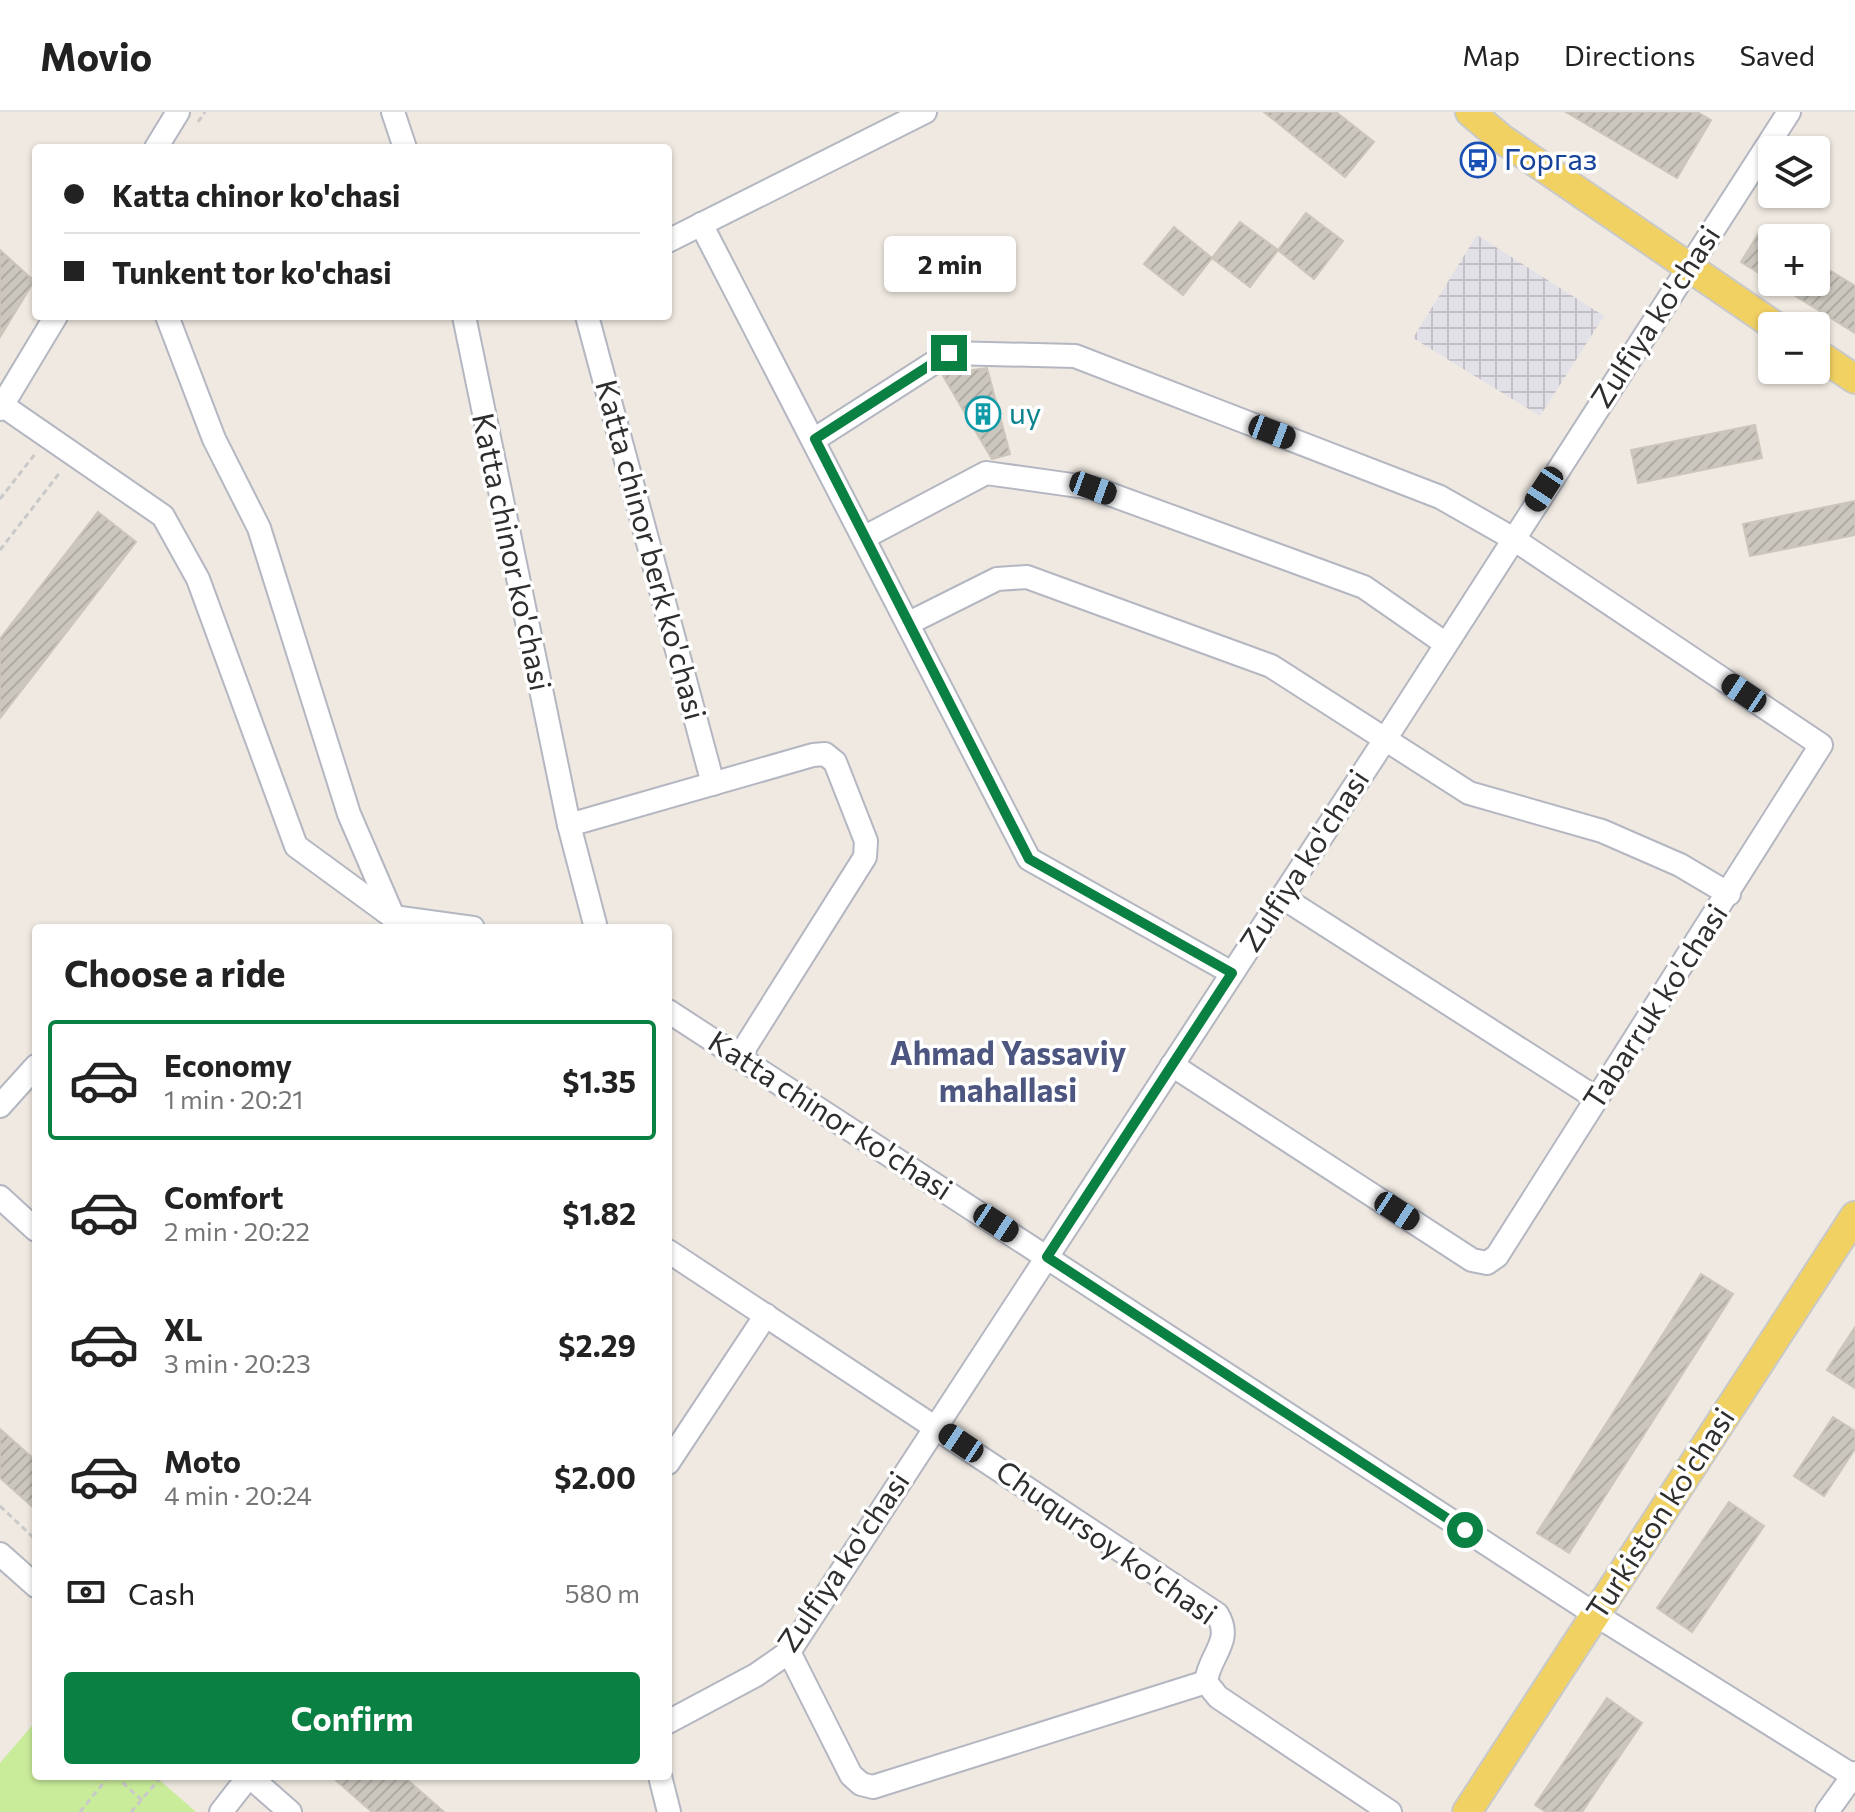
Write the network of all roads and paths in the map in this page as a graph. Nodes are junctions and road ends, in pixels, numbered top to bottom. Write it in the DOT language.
graph roads {
  1 [pos="178,112"];
  2 [pos="393,112"];
  3 [pos="925,112"];
  4 [pos="1470,112"];
  5 [pos="1789,112"];
  6 [pos="158,144"];
  7 [pos="404,144"];
  8 [pos="701,224"];
  9 [pos="672,239"];
  10 [pos="1688,268"];
  11 [pos="1758,315"];
  12 [pos="54,320"];
  13 [pos="169,320"];
  14 [pos="465,320"];
  15 [pos="588,320"];
  16 [pos="1830,362"];
  17 [pos="1855,379"];
  18 [pos="1,407"];
  19 [pos="47,439"];
  20 [pos="815,439"];
  21 [pos="73,456"];
  22 [pos="0,499"];
  23 [pos="865,537"];
  24 [pos="1512,538"];
  25 [pos="0,550"];
  26 [pos="909,623"];
  27 [pos="1446,644"];
  28 [pos="1386,738"];
  29 [pos="713,784"];
  30 [pos="569,825"];
  31 [pos="1729,894"];
  32 [pos="1282,897"];
  33 [pos="393,917"];
  34 [pos="444,924"];
  35 [pos="595,924"];
  36 [pos="1232,973"];
  37 [pos="672,1014"];
  38 [pos="739,1057"];
  39 [pos="1172,1065"];
  40 [pos="32,1070"];
  41 [pos="1596,1098"];
  42 [pos="0,1106"];
  43 [pos="0,1197"];
  44 [pos="1855,1216"];
  45 [pos="32,1226"];
  46 [pos="672,1254"];
  47 [pos="1047,1257"];
  48 [pos="766,1315"];
  49 [pos="936,1426"];
  50 [pos="672,1457"];
  51 [pos="0,1506"];
  52 [pos="32,1536"];
  53 [pos="0,1554"];
  54 [pos="32,1582"];
  55 [pos="1596,1615"];
  56 [pos="789,1652"];
  57 [pos="1206,1682"];
  58 [pos="672,1720"];
  59 [pos="1854,1775"];
  60 [pos="106,1780"];
  61 [pos="120,1780"];
  62 [pos="159,1780"];
  63 [pos="246,1780"];
  64 [pos="254,1780"];
  65 [pos="661,1780"];
  66 [pos="142,1800"];
  67 [pos="80,1812"];
  68 [pos="131,1812"];
  69 [pos="221,1812"];
  70 [pos="290,1812"];
  71 [pos="669,1812"];
  72 [pos="1390,1812"];
  73 [pos="1467,1812"];
  74 [pos="1827,1812"];
  1 -- 6 [label="street"];
  2 -- 7 [label="street"];
  3 -- 8 [label="street"];
  4 -- 10 [label="main road"];
  5 -- 10 [label="street, Zulfiya ko'chasi"];
  8 -- 9 [label="street"];
  8 -- 20 [label="street"];
  10 -- 11 [label="main road"];
  10 -- 24 [label="street, Zulfiya ko'chasi"];
  12 -- 18 [label="street"];
  13 -- 33 [label="street"];
  14 -- 30 [label="street, Katta chinor ko'chasi"];
  15 -- 29 [label="street, Katta chinor berk ko'chasi"];
  16 -- 17 [label="main road"];
  18 -- 19 [label="street"];
  19 -- 21 [label="street"];
  19 -- 22 [label="path"];
  20 -- 23 [label="street"];
  20 -- 24 [label="street"];
  21 -- 25 [label="path"];
  21 -- 33 [label="street"];
  23 -- 26 [label="street"];
  23 -- 27 [label="street"];
  24 -- 27 [label="street, Zulfiya ko'chasi"];
  24 -- 31 [label="street, Tabarruk ko'chasi"];
  26 -- 28 [label="street"];
  26 -- 36 [label="street"];
  27 -- 28 [label="street, Zulfiya ko'chasi"];
  28 -- 31 [label="street"];
  28 -- 32 [label="street, Zulfiya ko'chasi"];
  29 -- 30 [label="street"];
  29 -- 38 [label="street"];
  30 -- 35 [label="street, Katta chinor ko'chasi"];
  31 -- 41 [label="street, Tabarruk ko'chasi"];
  32 -- 36 [label="street, Zulfiya ko'chasi"];
  32 -- 41 [label="street"];
  33 -- 34 [label="street"];
  36 -- 39 [label="street, Zulfiya ko'chasi"];
  37 -- 38 [label="street, Katta chinor ko'chasi"];
  38 -- 47 [label="street, Katta chinor ko'chasi"];
  39 -- 41 [label="street, Tabarruk ko'chasi"];
  39 -- 47 [label="street, Zulfiya ko'chasi"];
  40 -- 42 [label="street"];
  43 -- 45 [label="street"];
  44 -- 55 [label="main road, Turkiston ko'chasi"];
  46 -- 48 [label="street, Chuqursoy ko'chasi"];
  47 -- 49 [label="street, Zulfiya ko'chasi"];
  47 -- 55 [label="street, Katta chinor ko'chasi"];
  48 -- 49 [label="street, Chuqursoy ko'chasi"];
  48 -- 50 [label="street"];
  49 -- 56 [label="street, Zulfiya ko'chasi"];
  49 -- 57 [label="street, Chuqursoy ko'chasi"];
  51 -- 52 [label="path"];
  53 -- 54 [label="street"];
  55 -- 59 [label="street, Katta chinor ko'chasi"];
  55 -- 73 [label="main road, Turkiston ko'chasi"];
  56 -- 57 [label="street"];
  56 -- 58 [label="street, Zulfiya ko'chasi"];
  57 -- 72 [label="street"];
  59 -- 74 [label="street"];
  60 -- 67 [label="path"];
  61 -- 66 [label="path"];
  62 -- 66 [label="path"];
  63 -- 69 [label="street"];
  64 -- 70 [label="street"];
  65 -- 71 [label="street"];
  66 -- 68 [label="path"];
}
